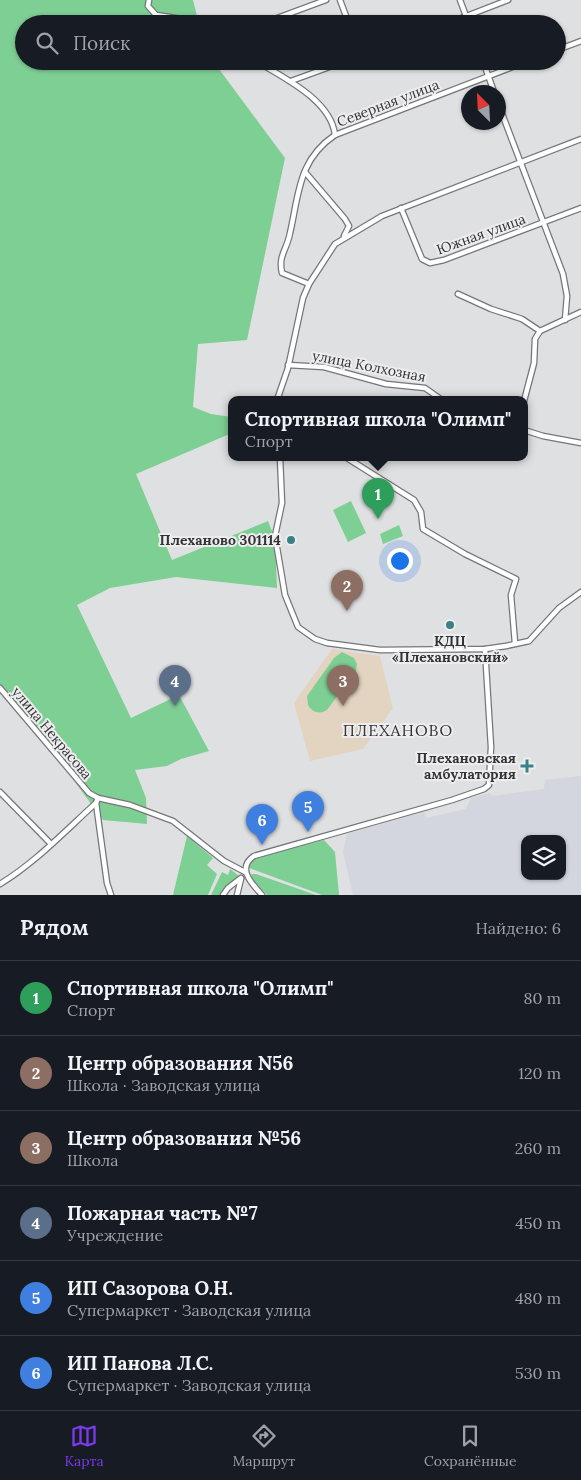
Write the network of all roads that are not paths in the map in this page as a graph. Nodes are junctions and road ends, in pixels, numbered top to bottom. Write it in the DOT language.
graph roads {
  1 [pos="149,0"];
  2 [pos="326,0"];
  3 [pos="340,0"];
  4 [pos="460,0"];
  5 [pos="508,0"];
  6 [pos="156,15"];
  7 [pos="285,15"];
  8 [pos="345,15"];
  9 [pos="466,15"];
  10 [pos="469,15"];
  11 [pos="581,41"];
  12 [pos="566,47"];
  13 [pos="271,70"];
  14 [pos="322,70"];
  15 [pos="486,70"];
  16 [pos="504,70"];
  17 [pos="488,76"];
  18 [pos="290,82"];
  19 [pos="491,85"];
  20 [pos="506,124"];
  21 [pos="334,135"];
  22 [pos="581,139"];
  23 [pos="521,163"];
  24 [pos="305,172"];
  25 [pos="401,208"];
  26 [pos="581,208"];
  27 [pos="542,222"];
  28 [pos="341,238"];
  29 [pos="309,284"];
  30 [pos="458,294"];
  31 [pos="581,312"];
  32 [pos="565,320"];
  33 [pos="540,331"];
  34 [pos="288,365"];
  35 [pos="279,396"];
  36 [pos="436,396"];
  37 [pos="525,396"];
  38 [pos="528,431"];
  39 [pos="581,443"];
  40 [pos="280,461"];
  41 [pos="352,461"];
  42 [pos="581,592"];
  43 [pos="515,643"];
  44 [pos="485,649"];
  45 [pos="0,688"];
  46 [pos="1,795"];
  47 [pos="98,798"];
  48 [pos="96,803"];
  49 [pos="51,844"];
  50 [pos="245,872"];
  51 [pos="241,878"];
  52 [pos="0,884"];
  53 [pos="111,895"];
  54 [pos="223,895"];
  55 [pos="237,895"];
  56 [pos="262,895"];
  1 -- 6 [label="street"];
  2 -- 7 [label="street"];
  3 -- 8 [label="street"];
  4 -- 9 [label="street"];
  5 -- 10 [label="street"];
  11 -- 12 [label="street"];
  13 -- 18 [label="street, Северная улица"];
  14 -- 18 [label="street"];
  15 -- 17 [label="street"];
  16 -- 17 [label="street, Северная улица"];
  17 -- 19 [label="street"];
  17 -- 21 [label="street, Северная улица"];
  18 -- 21 [label="street, Северная улица"];
  20 -- 23 [label="street"];
  21 -- 24 [label="street"];
  22 -- 23 [label="street"];
  23 -- 25 [label="street"];
  23 -- 27 [label="street, Южная улица"];
  24 -- 28 [label="street"];
  24 -- 29 [label="street"];
  25 -- 27 [label="street, Южная улица"];
  25 -- 28 [label="street"];
  26 -- 27 [label="street, Южная улица"];
  27 -- 32 [label="street, Южная улица"];
  28 -- 29 [label="street"];
  29 -- 34 [label="street"];
  30 -- 33 [label="street"];
  31 -- 32 [label="street"];
  32 -- 33 [label="street"];
  33 -- 37 [label="street"];
  34 -- 35 [label="street"];
  34 -- 36 [label="street, улица Колхозная"];
  38 -- 39 [label="street"];
  40 -- 44 [label="street"];
  41 -- 43 [label="street"];
  42 -- 43 [label="street"];
  43 -- 44 [label="street"];
  44 -- 50 [label="street"];
  45 -- 47 [label="street, улица Некрасова"];
  46 -- 49 [label="street"];
  47 -- 48 [label="street"];
  47 -- 50 [label="street, улица Некрасова"];
  48 -- 49 [label="street"];
  48 -- 53 [label="street"];
  49 -- 52 [label="street"];
  50 -- 51 [label="street"];
  50 -- 56 [label="street"];
  51 -- 54 [label="street"];
  51 -- 55 [label="street"];
}
